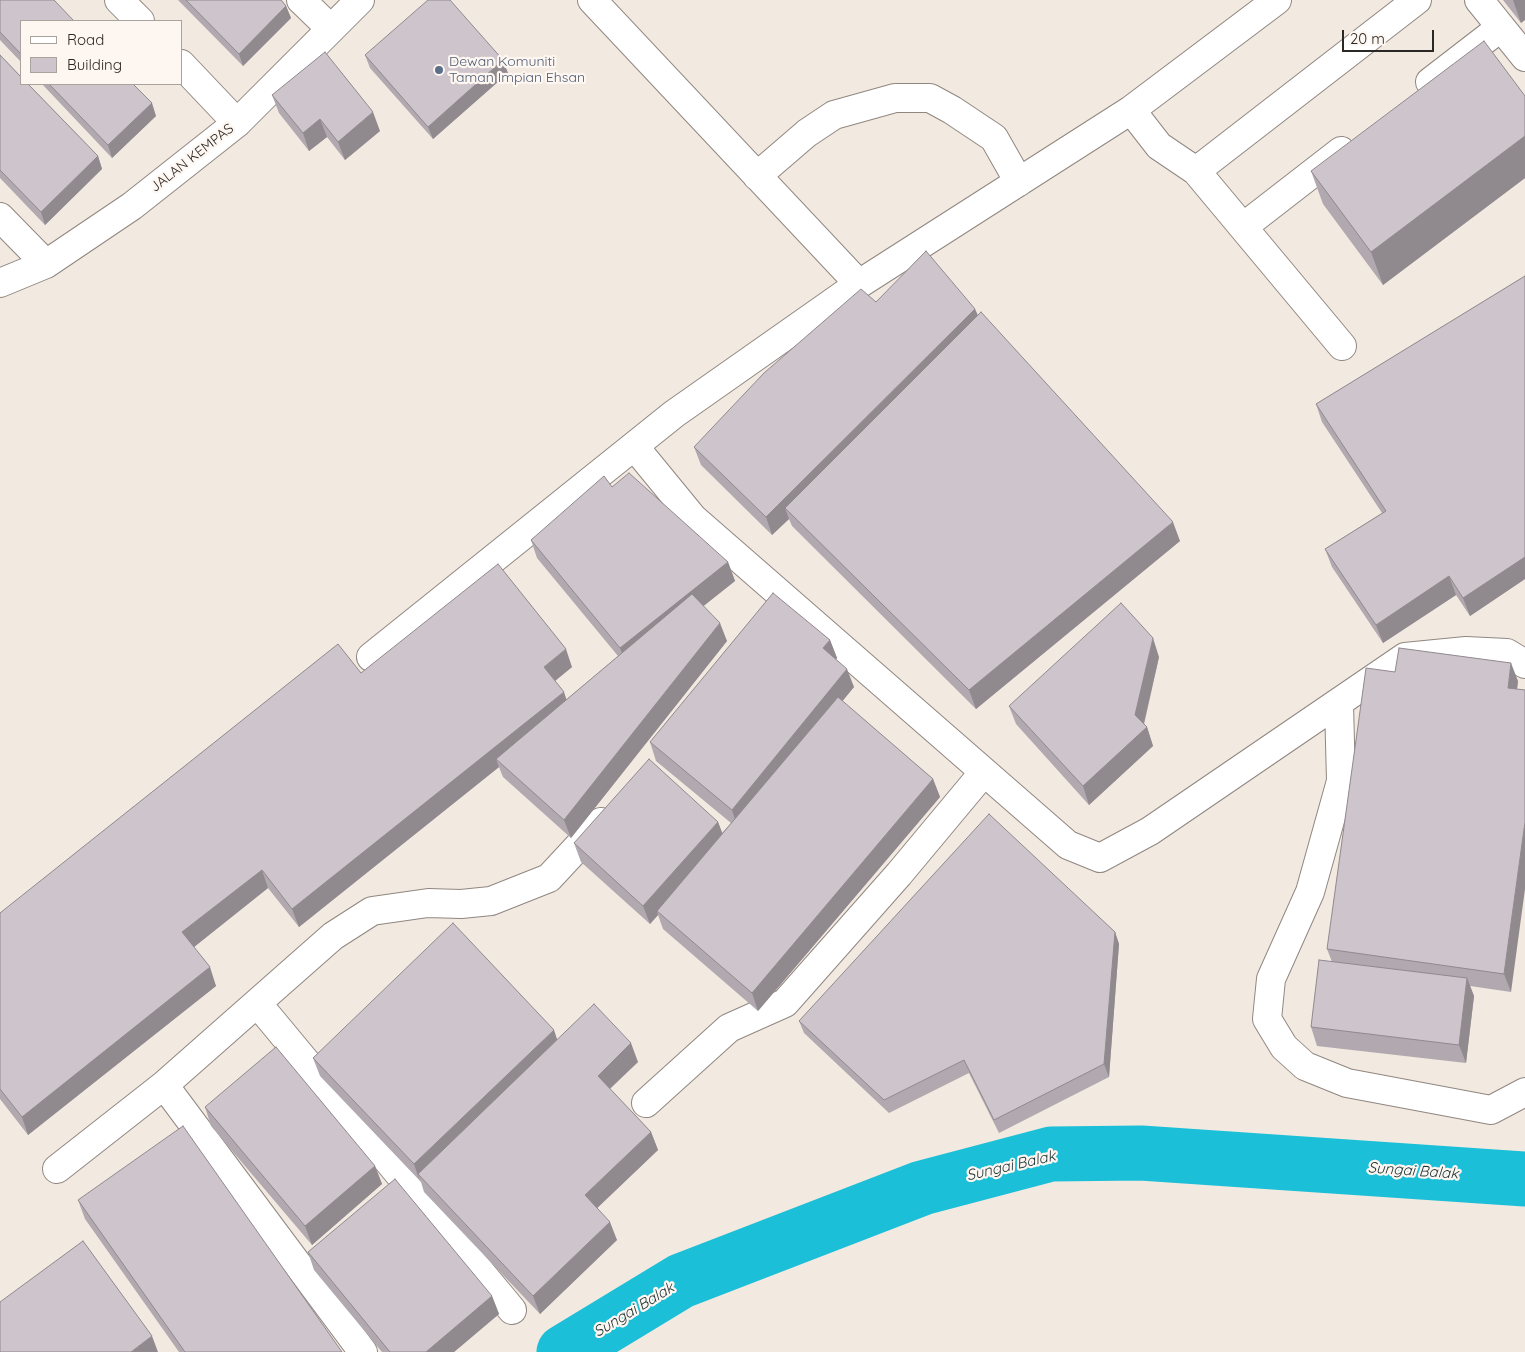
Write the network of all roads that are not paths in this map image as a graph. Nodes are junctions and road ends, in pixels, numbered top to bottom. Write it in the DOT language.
graph roads {
  1 [pos="119,0"];
  2 [pos="301,0"];
  3 [pos="360,0"];
  4 [pos="1277,0"];
  5 [pos="1417,0"];
  6 [pos="1479,0"];
  7 [pos="603,4"];
  8 [pos="139,20"];
  9 [pos="1500,28"];
  10 [pos="331,30"];
  11 [pos="1525,57"];
  12 [pos="182,65"];
  13 [pos="1407,100"];
  14 [pos="1131,110"];
  15 [pos="237,123"];
  16 [pos="1360,136"];
  17 [pos="1196,171"];
  18 [pos="758,176"];
  19 [pos="1019,182"];
  20 [pos="0,217"];
  21 [pos="1243,227"];
  22 [pos="46,264"];
  23 [pos="0,283"];
  24 [pos="859,284"];
  25 [pos="1342,346"];
  26 [pos="634,446"];
  27 [pos="772,587"];
  28 [pos="761,612"];
  29 [pos="371,657"];
  30 [pos="1525,664"];
  31 [pos="1339,704"];
  32 [pos="984,772"];
  33 [pos="618,802"];
  34 [pos="257,1003"];
  35 [pos="164,1085"];
  36 [pos="1525,1092"];
  37 [pos="646,1103"];
  38 [pos="57,1169"];
  39 [pos="512,1310"];
  40 [pos="364,1352"];
  1 -- 8 [label="street"];
  2 -- 10 [label="street"];
  3 -- 10 [label="street, JALAN KEMPAS"];
  4 -- 14 [label="street"];
  5 -- 17 [label="street"];
  6 -- 9 [label="street"];
  7 -- 18 [label="street"];
  9 -- 11 [label="street"];
  9 -- 13 [label="street"];
  10 -- 15 [label="street, JALAN KEMPAS"];
  12 -- 15 [label="street"];
  14 -- 17 [label="street"];
  14 -- 19 [label="street"];
  15 -- 22 [label="street, JALAN KEMPAS"];
  16 -- 21 [label="street"];
  17 -- 21 [label="street"];
  18 -- 19 [label="street"];
  18 -- 24 [label="street"];
  19 -- 24 [label="street"];
  20 -- 22 [label="street"];
  21 -- 25 [label="street"];
  22 -- 23 [label="street, JALAN KEMPAS"];
  24 -- 26 [label="street"];
  26 -- 27 [label="street"];
  26 -- 29 [label="street"];
  27 -- 28 [label="street"];
  27 -- 32 [label="street"];
  30 -- 31 [label="street"];
  31 -- 32 [label="street"];
  31 -- 36 [label="street"];
  32 -- 37 [label="street"];
  33 -- 34 [label="street"];
  34 -- 35 [label="street"];
  34 -- 39 [label="street"];
  35 -- 38 [label="street"];
  35 -- 40 [label="street"];
}
